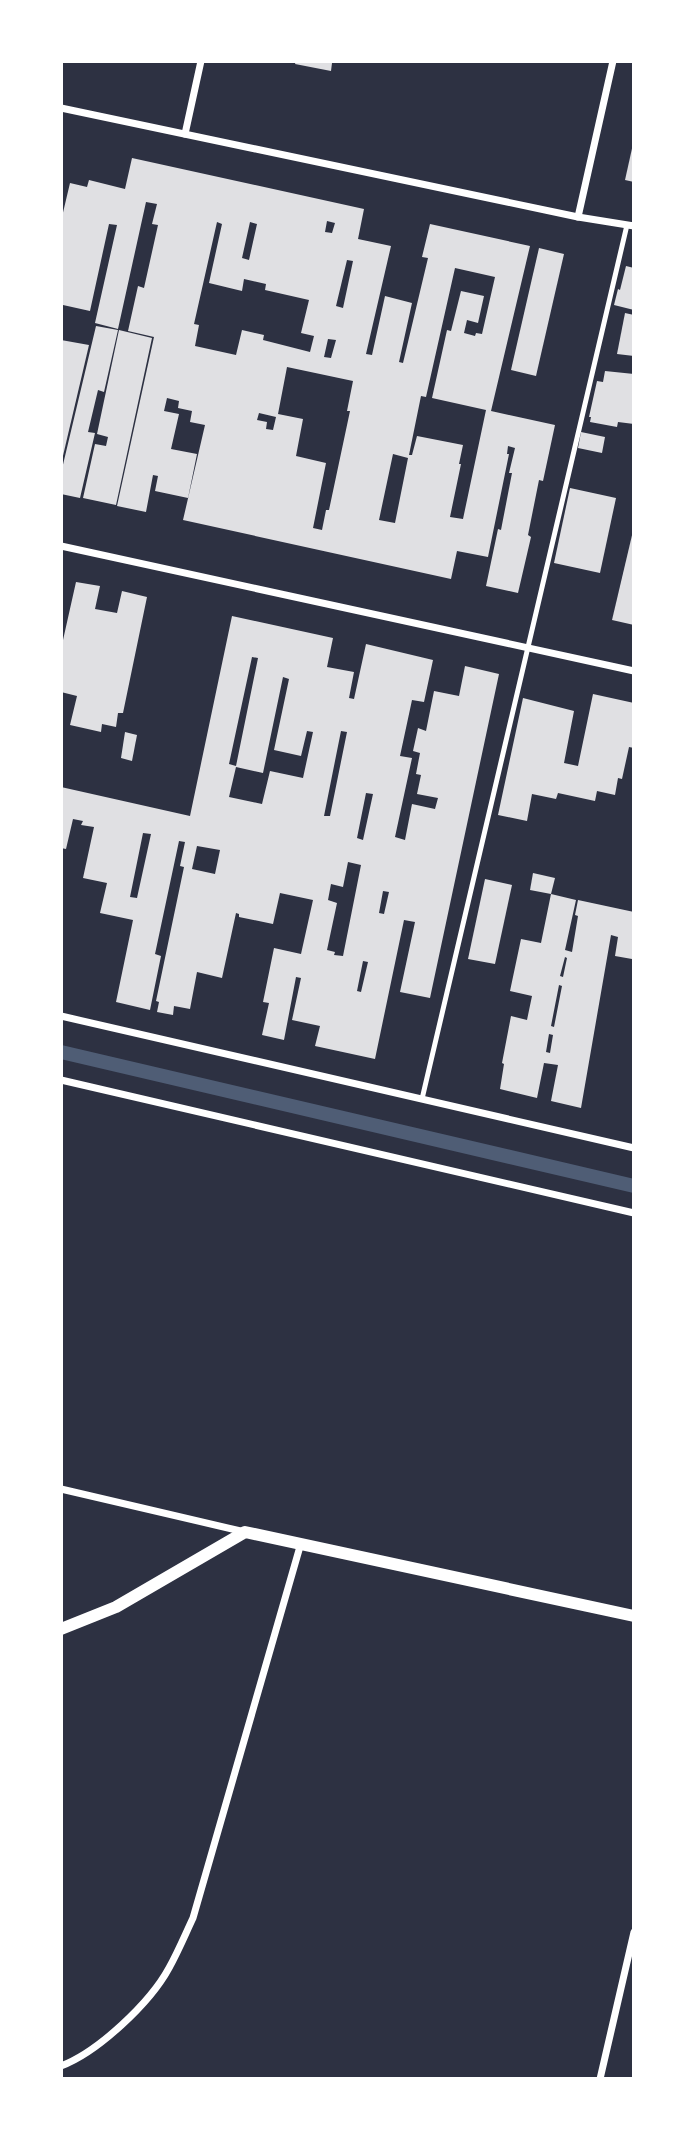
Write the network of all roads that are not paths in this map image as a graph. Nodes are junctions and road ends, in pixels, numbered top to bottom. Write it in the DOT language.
graph roads {
  1 [pos="201,61"];
  2 [pos="613,61"];
  3 [pos="61,108"];
  4 [pos="186,134"];
  5 [pos="579,217"];
  6 [pos="630,226"];
  7 [pos="61,546"];
  8 [pos="528,647"];
  9 [pos="634,671"];
  10 [pos="61,1016"];
  11 [pos="61,1080"];
  12 [pos="422,1099"];
  13 [pos="634,1148"];
  14 [pos="634,1213"];
  15 [pos="61,1489"];
  16 [pos="245,1532"];
  17 [pos="301,1543"];
  18 [pos="634,1616"];
  19 [pos="61,1629"];
  20 [pos="634,1932"];
  21 [pos="61,2066"];
  22 [pos="600,2079"];
  1 -- 4 [label="street"];
  2 -- 5 [label="street"];
  3 -- 4 [label="street"];
  4 -- 5 [label="street"];
  5 -- 6 [label="street"];
  6 -- 8 [label="lane"];
  7 -- 8 [label="street"];
  8 -- 9 [label="street"];
  8 -- 12 [label="lane"];
  10 -- 12 [label="street"];
  11 -- 14 [label="street"];
  12 -- 13 [label="street"];
  15 -- 16 [label="street"];
  16 -- 17 [label="street"];
  16 -- 19 [label="street"];
  17 -- 18 [label="street"];
  17 -- 21 [label="street"];
  20 -- 22 [label="street"];
}
